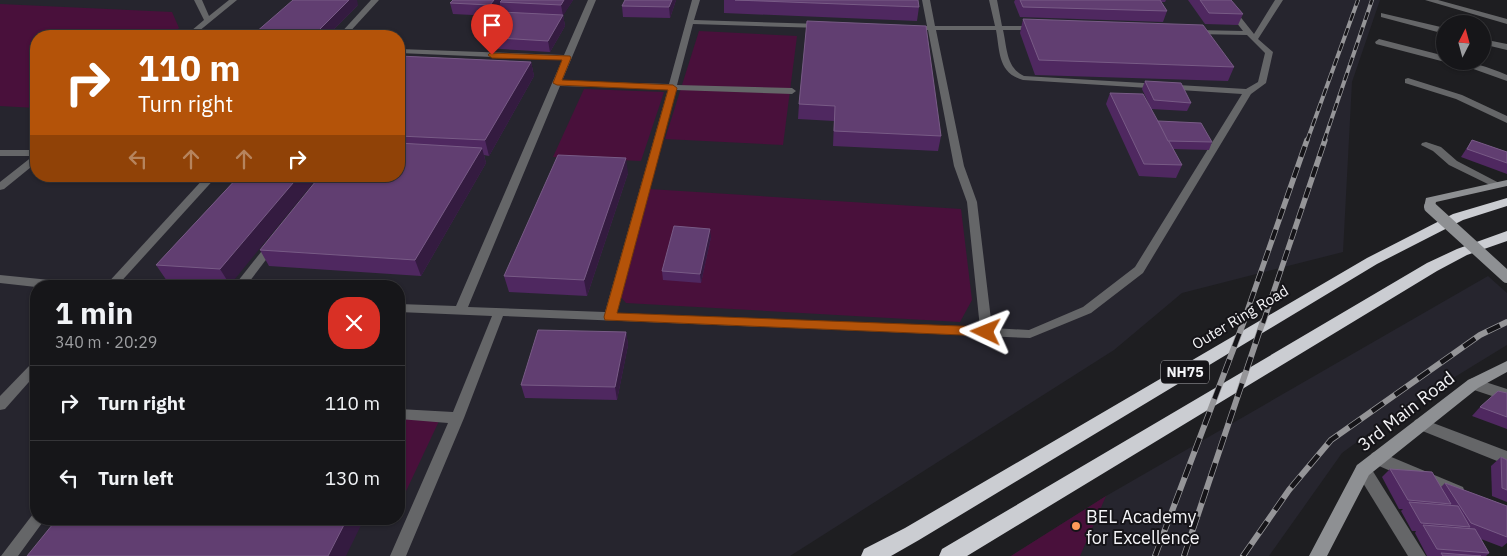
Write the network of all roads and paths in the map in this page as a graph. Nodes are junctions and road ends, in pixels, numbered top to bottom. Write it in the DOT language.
graph roads {
  1 [pos="198,0"];
  2 [pos="233,0"];
  3 [pos="375,0"];
  4 [pos="592,0"];
  5 [pos="696,0"];
  6 [pos="926,0"];
  7 [pos="993,0"];
  8 [pos="1223,0"];
  9 [pos="1279,0"];
  10 [pos="1429,0"];
  11 [pos="1384,15"];
  12 [pos="208,21"];
  13 [pos="691,22"];
  14 [pos="1507,22"];
  15 [pos="835,26"];
  16 [pos="998,27"];
  17 [pos="902,28"];
  18 [pos="1046,28"];
  19 [pos="931,29"];
  20 [pos="1436,29"];
  21 [pos="197,30"];
  22 [pos="348,30"];
  23 [pos="1182,31"];
  24 [pos="1252,36"];
  25 [pos="1379,42"];
  26 [pos="1491,43"];
  27 [pos="1507,47"];
  28 [pos="405,51"];
  29 [pos="1436,57"];
  30 [pos="567,58"];
  31 [pos="1488,70"];
  32 [pos="1507,78"];
  33 [pos="1408,81"];
  34 [pos="557,83"];
  35 [pos="673,88"];
  36 [pos="792,91"];
  37 [pos="1248,92"];
  38 [pos="1507,120"];
  39 [pos="1426,145"];
  40 [pos="0,152"];
  41 [pos="30,153"];
  42 [pos="30,163"];
  43 [pos="206,182"];
  44 [pos="1503,184"];
  45 [pos="0,187"];
  46 [pos="1507,202"];
  47 [pos="283,231"];
  48 [pos="1507,236"];
  49 [pos="1507,277"];
  50 [pos="0,279"];
  51 [pos="117,280"];
  52 [pos="245,280"];
  53 [pos="30,282"];
  54 [pos="405,308"];
  55 [pos="460,311"];
  56 [pos="500,312"];
  57 [pos="610,317"];
  58 [pos="986,332"];
  59 [pos="1507,366"];
  60 [pos="30,372"];
  61 [pos="1473,384"];
  62 [pos="1507,395"];
  63 [pos="0,405"];
  64 [pos="405,414"];
  65 [pos="457,418"];
  66 [pos="1420,424"];
  67 [pos="1376,458"];
  68 [pos="1507,458"];
  69 [pos="1362,470"];
  70 [pos="1472,498"];
  71 [pos="33,525"];
  72 [pos="9,556"];
  73 [pos="398,556"];
  74 [pos="871,556"];
  75 [pos="948,556"];
  76 [pos="1318,556"];
  77 [pos="1417,556"];
  1 -- 12 [label="lane"];
  2 -- 12 [label="lane"];
  3 -- 22 [label="lane"];
  4 -- 30 [label="lane"];
  5 -- 13 [label="lane"];
  6 -- 19 [label="lane"];
  7 -- 16 [label="lane"];
  8 -- 24 [label="lane"];
  9 -- 24 [label="lane"];
  10 -- 14 [label="street"];
  11 -- 20 [label="street"];
  12 -- 21 [label="lane"];
  13 -- 15 [label="lane"];
  13 -- 35 [label="lane"];
  16 -- 18 [label="lane"];
  16 -- 19 [label="lane"];
  16 -- 37 [label="lane"];
  17 -- 19 [label="lane"];
  19 -- 58 [label="lane"];
  23 -- 24 [label="lane"];
  24 -- 37 [label="lane"];
  25 -- 29 [label="street"];
  26 -- 27 [label="street"];
  28 -- 30 [label="lane"];
  30 -- 34 [label="lane"];
  31 -- 32 [label="street"];
  33 -- 38 [label="street"];
  34 -- 35 [label="lane"];
  34 -- 55 [label="lane"];
  35 -- 36 [label="lane"];
  35 -- 57 [label="lane"];
  37 -- 58 [label="lane"];
  39 -- 44 [label="street"];
  40 -- 41 [label="lane"];
  42 -- 45 [label="lane"];
  43 -- 51 [label="lane"];
  44 -- 49 [label="street, bridge"];
  46 -- 74 [label="highway, Outer Ring Road / NH75"];
  47 -- 52 [label="lane"];
  48 -- 75 [label="highway, NH75"];
  50 -- 53 [label="lane"];
  54 -- 55 [label="lane"];
  55 -- 56 [label="lane"];
  56 -- 57 [label="lane"];
  56 -- 65 [label="lane"];
  57 -- 58 [label="lane"];
  59 -- 61 [label="street, 3rd Main Road"];
  60 -- 63 [label="lane"];
  61 -- 62 [label="street"];
  61 -- 66 [label="street, 3rd Main Road"];
  64 -- 65 [label="lane"];
  65 -- 73 [label="lane"];
  66 -- 67 [label="street, 3rd Main Road"];
  66 -- 68 [label="street"];
  67 -- 69 [label="street, 3rd Main Road"];
  67 -- 70 [label="street"];
  69 -- 76 [label="street, 3rd Main Road"];
  69 -- 77 [label="street"];
  71 -- 72 [label="lane"];
}
